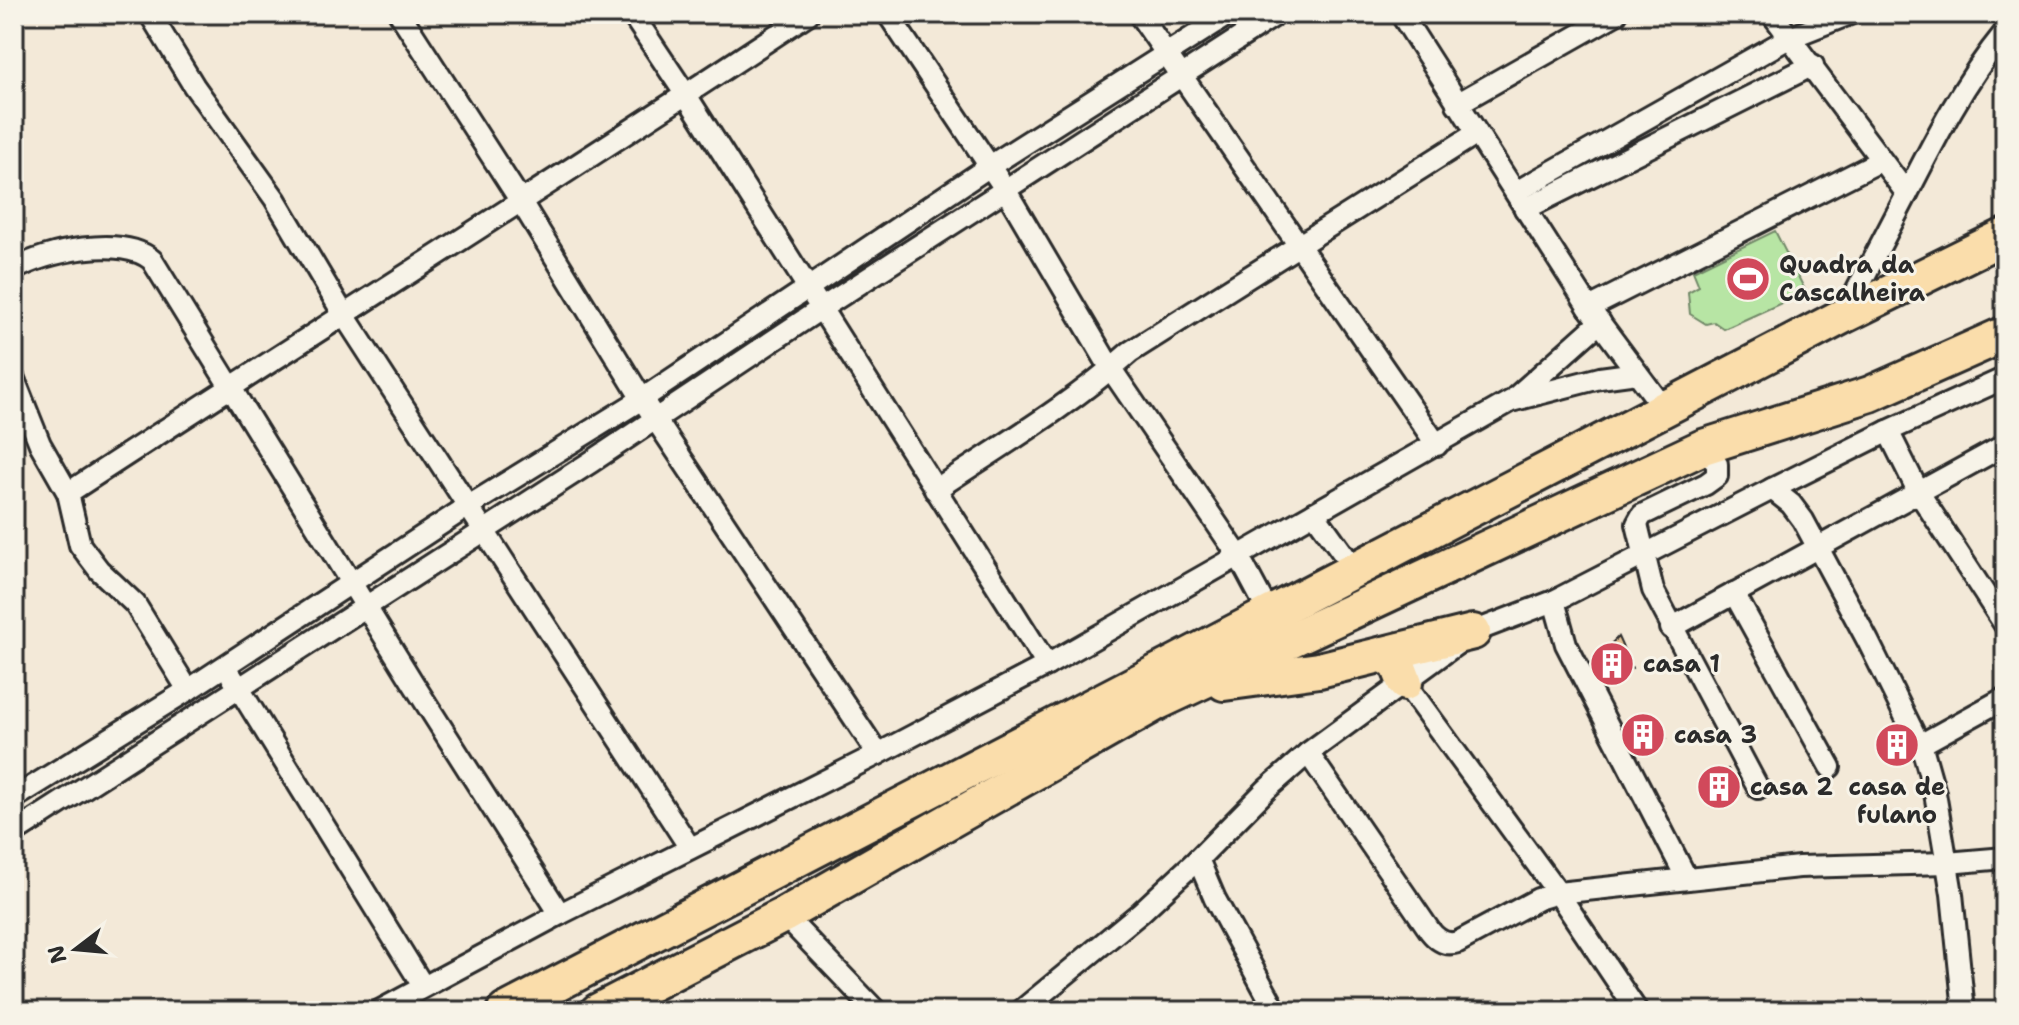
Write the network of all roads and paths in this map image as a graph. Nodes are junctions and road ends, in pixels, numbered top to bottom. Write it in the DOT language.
graph roads {
  1 [pos="150,14"];
  2 [pos="400,14"];
  3 [pos="632,14"];
  4 [pos="808,14"];
  5 [pos="888,14"];
  6 [pos="1139,14"];
  7 [pos="1229,14"];
  8 [pos="1277,14"];
  9 [pos="1401,14"];
  10 [pos="1616,14"];
  11 [pos="1772,14"];
  12 [pos="1850,14"];
  13 [pos="2005,32"];
  14 [pos="1789,38"];
  15 [pos="1166,55"];
  16 [pos="1813,65"];
  17 [pos="1180,76"];
  18 [pos="686,95"];
  19 [pos="1457,104"];
  20 [pos="1477,133"];
  21 [pos="1880,161"];
  22 [pos="990,166"];
  23 [pos="1005,189"];
  24 [pos="1907,194"];
  25 [pos="520,200"];
  26 [pos="1520,200"];
  27 [pos="2005,236"];
  28 [pos="1297,247"];
  29 [pos="14,270"];
  30 [pos="808,287"];
  31 [pos="822,308"];
  32 [pos="344,315"];
  33 [pos="1594,315"];
  34 [pos="1843,316"];
  35 [pos="2005,334"];
  36 [pos="1111,369"];
  37 [pos="1637,373"];
  38 [pos="2005,378"];
  39 [pos="14,379"];
  40 [pos="229,387"];
  41 [pos="642,399"];
  42 [pos="1511,401"];
  43 [pos="1665,410"];
  44 [pos="656,419"];
  45 [pos="1888,431"];
  46 [pos="1437,445"];
  47 [pos="2005,445"];
  48 [pos="1703,447"];
  49 [pos="1772,489"];
  50 [pos="935,490"];
  51 [pos="68,493"];
  52 [pos="1919,493"];
  53 [pos="467,507"];
  54 [pos="1314,513"];
  55 [pos="484,531"];
  56 [pos="1817,547"];
  57 [pos="1644,553"];
  58 [pos="1238,555"];
  59 [pos="1355,570"];
  60 [pos="351,582"];
  61 [pos="1734,593"];
  62 [pos="1554,601"];
  63 [pos="365,607"];
  64 [pos="1269,613"];
  65 [pos="2005,625"];
  66 [pos="1671,628"];
  67 [pos="1473,632"];
  68 [pos="1384,654"];
  69 [pos="225,665"];
  70 [pos="1047,665"];
  71 [pos="1405,683"];
  72 [pos="238,687"];
  73 [pos="1188,688"];
  74 [pos="188,690"];
  75 [pos="2005,698"];
  76 [pos="1920,745"];
  77 [pos="1308,753"];
  78 [pos="878,754"];
  79 [pos="1830,767"];
  80 [pos="61,769"];
  81 [pos="1758,788"];
  82 [pos="76,792"];
  83 [pos="14,798"];
  84 [pos="14,833"];
  85 [pos="690,848"];
  86 [pos="2005,858"];
  87 [pos="1198,859"];
  88 [pos="1947,863"];
  89 [pos="1687,879"];
  90 [pos="1558,893"];
  91 [pos="560,914"];
  92 [pos="784,915"];
  93 [pos="423,986"];
  94 [pos="379,1011"];
  95 [pos="505,1011"];
  96 [pos="598,1011"];
  97 [pos="876,1011"];
  98 [pos="1021,1011"];
  99 [pos="1276,1011"];
  100 [pos="1637,1011"];
  101 [pos="1964,1011"];
  1 -- 32 [label="street"];
  2 -- 25 [label="street"];
  3 -- 18 [label="street"];
  4 -- 18 [label="street"];
  5 -- 22 [label="street"];
  6 -- 15 [label="street"];
  7 -- 15 [label="street"];
  8 -- 17 [label="street"];
  9 -- 19 [label="street"];
  10 -- 19 [label="street"];
  11 -- 14 [label="street"];
  12 -- 14 [label="street"];
  13 -- 24 [label="street"];
  14 -- 16 [label="street"];
  14 -- 26 [label="street"];
  15 -- 17 [label="street"];
  15 -- 22 [label="street"];
  16 -- 21 [label="street"];
  16 -- 26 [label="street"];
  17 -- 23 [label="street"];
  17 -- 28 [label="street"];
  18 -- 25 [label="street"];
  18 -- 30 [label="street"];
  19 -- 20 [label="street"];
  20 -- 26 [label="street"];
  20 -- 28 [label="street"];
  21 -- 24 [label="street"];
  21 -- 33 [label="street"];
  22 -- 23 [label="street"];
  22 -- 30 [label="street"];
  23 -- 31 [label="street"];
  23 -- 36 [label="street"];
  24 -- 34 [label="street"];
  25 -- 32 [label="street"];
  25 -- 41 [label="street"];
  26 -- 33 [label="street"];
  27 -- 34 [label="highway"];
  28 -- 36 [label="street"];
  28 -- 46 [label="street"];
  29 -- 40 [label="street"];
  30 -- 31 [label="street"];
  30 -- 41 [label="street"];
  31 -- 44 [label="street"];
  31 -- 50 [label="street"];
  32 -- 40 [label="street"];
  32 -- 53 [label="street"];
  33 -- 37 [label="street"];
  33 -- 42 [label="street"];
  34 -- 43 [label="highway"];
  35 -- 48 [label="highway"];
  36 -- 50 [label="street"];
  36 -- 58 [label="street"];
  37 -- 42 [label="street"];
  37 -- 43 [label="street"];
  38 -- 45 [label="street"];
  39 -- 51 [label="street"];
  40 -- 51 [label="street"];
  40 -- 60 [label="street"];
  41 -- 44 [label="street"];
  41 -- 53 [label="street"];
  42 -- 46 [label="street"];
  43 -- 59 [label="highway"];
  44 -- 55 [label="street"];
  44 -- 78 [label="street"];
  45 -- 49 [label="street"];
  45 -- 52 [label="street"];
  46 -- 54 [label="street"];
  47 -- 52 [label="street"];
  48 -- 57 [label="street"];
  48 -- 73 [label="highway"];
  49 -- 56 [label="street"];
  49 -- 57 [label="street"];
  50 -- 70 [label="street"];
  51 -- 74 [label="street"];
  52 -- 56 [label="street"];
  52 -- 65 [label="street"];
  53 -- 55 [label="street"];
  53 -- 60 [label="street"];
  54 -- 58 [label="street"];
  54 -- 59 [label="street"];
  55 -- 63 [label="street"];
  55 -- 85 [label="street"];
  56 -- 61 [label="street"];
  56 -- 76 [label="street"];
  57 -- 62 [label="street"];
  57 -- 66 [label="street"];
  58 -- 64 [label="street"];
  58 -- 70 [label="street"];
  59 -- 64 [label="highway"];
  60 -- 63 [label="street"];
  60 -- 69 [label="street"];
  61 -- 66 [label="street"];
  61 -- 79 [label="street"];
  62 -- 67 [label="street"];
  62 -- 89 [label="street"];
  63 -- 72 [label="street"];
  63 -- 91 [label="street"];
  64 -- 95 [label="highway"];
  66 -- 81 [label="street"];
  67 -- 68 [label="highway"];
  67 -- 71 [label="street"];
  68 -- 71 [label="highway"];
  68 -- 73 [label="highway"];
  69 -- 72 [label="street"];
  69 -- 74 [label="street"];
  70 -- 78 [label="street"];
  71 -- 77 [label="street"];
  71 -- 90 [label="street"];
  72 -- 82 [label="street"];
  72 -- 93 [label="street"];
  73 -- 92 [label="highway"];
  74 -- 80 [label="street"];
  75 -- 76 [label="street"];
  76 -- 88 [label="street"];
  77 -- 87 [label="street"];
  77 -- 90 [label="street"];
  78 -- 85 [label="street"];
  80 -- 82 [label="street"];
  80 -- 83 [label="street"];
  82 -- 84 [label="street"];
  85 -- 91 [label="street"];
  86 -- 88 [label="street"];
  87 -- 98 [label="street"];
  87 -- 99 [label="street"];
  88 -- 89 [label="street"];
  88 -- 101 [label="street"];
  89 -- 90 [label="street"];
  90 -- 100 [label="street"];
  91 -- 93 [label="street"];
  92 -- 96 [label="highway"];
  92 -- 97 [label="street"];
  93 -- 94 [label="street"];
}
